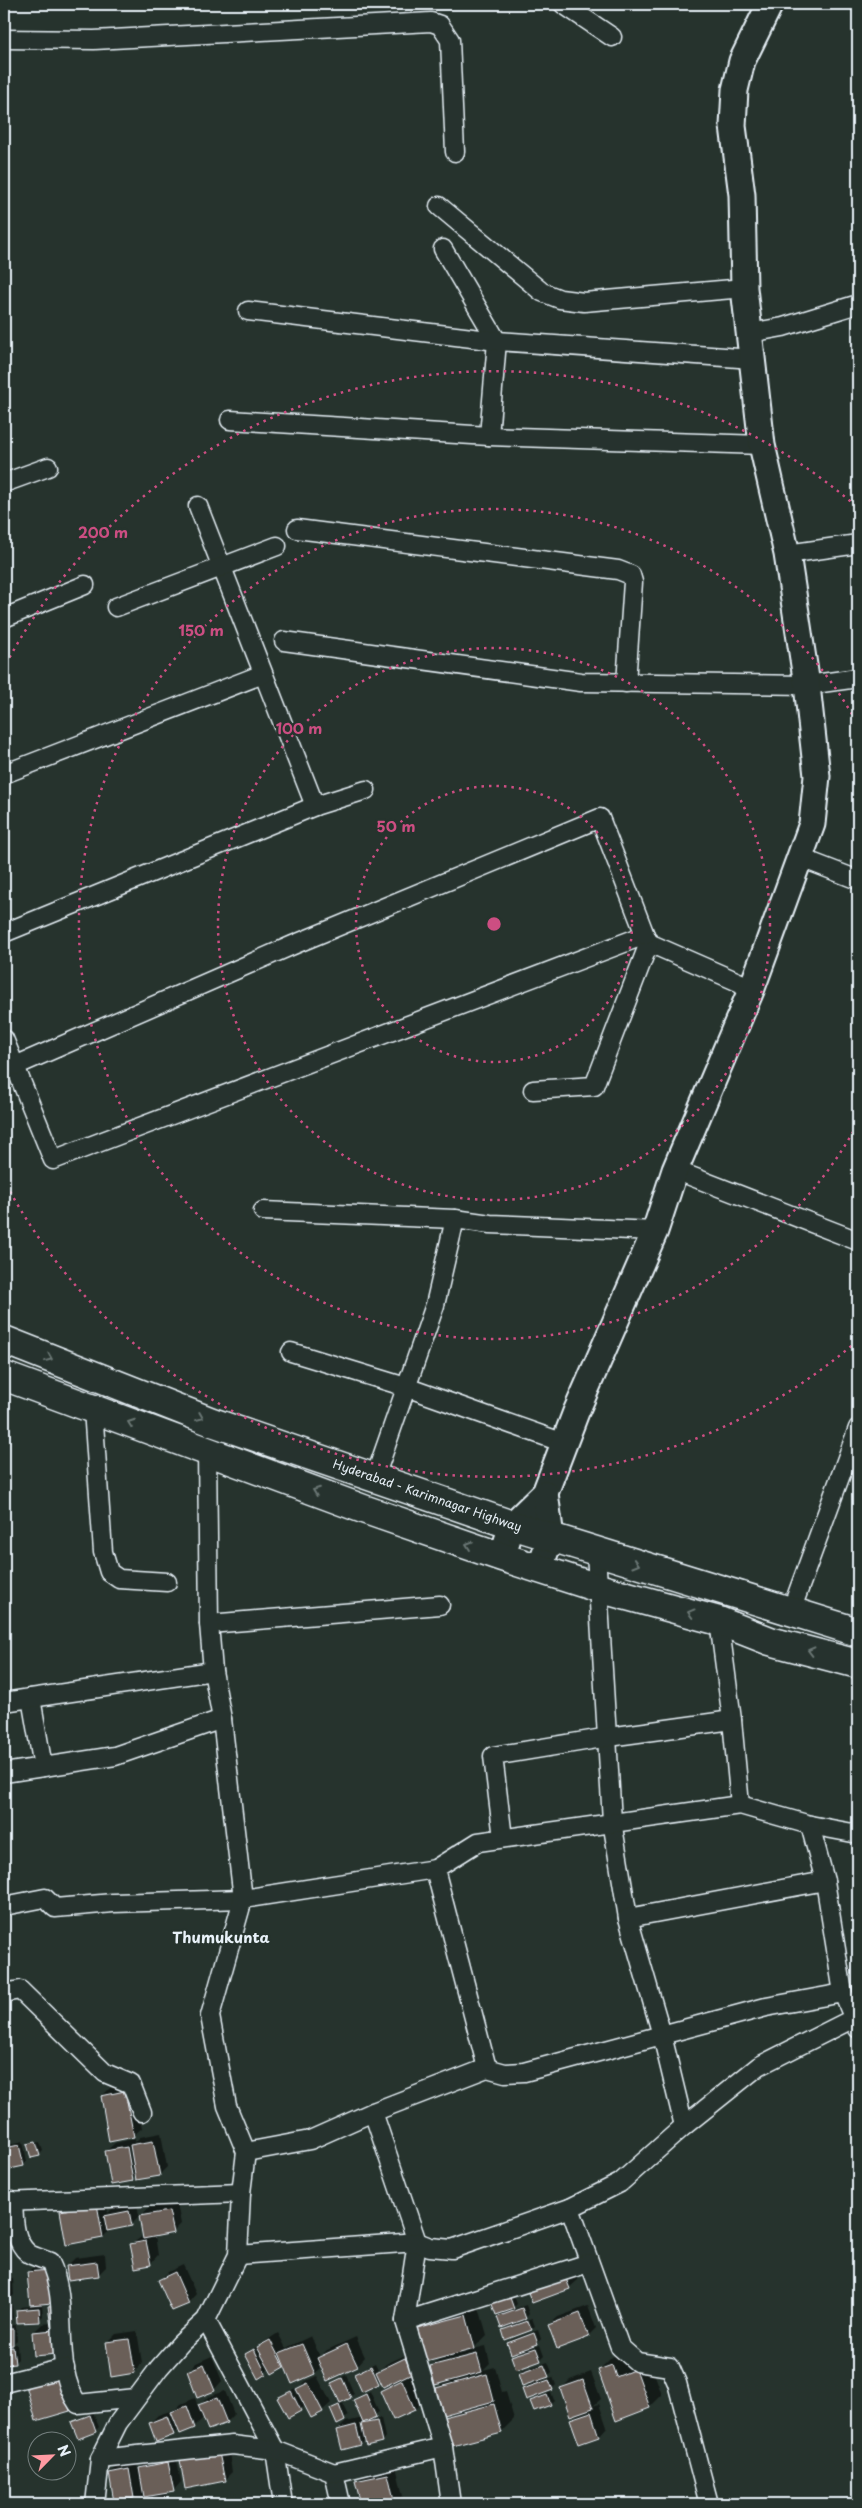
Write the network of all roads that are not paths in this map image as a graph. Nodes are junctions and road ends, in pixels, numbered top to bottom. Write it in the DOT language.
graph roads {
  1 [pos="563,4"];
  2 [pos="768,5"];
  3 [pos="612,37"];
  4 [pos="4,39"];
  5 [pos="455,152"];
  6 [pos="439,206"];
  7 [pos="443,250"];
  8 [pos="744,288"];
  9 [pos="858,304"];
  10 [pos="248,310"];
  11 [pos="750,333"];
  12 [pos="497,341"];
  13 [pos="753,359"];
  14 [pos="230,420"];
  15 [pos="489,436"];
  16 [pos="762,446"];
  17 [pos="48,467"];
  18 [pos="4,483"];
  19 [pos="198,506"];
  20 [pos="296,529"];
  21 [pos="858,544"];
  22 [pos="277,546"];
  23 [pos="787,554"];
  24 [pos="222,568"];
  25 [pos="85,585"];
  26 [pos="116,607"];
  27 [pos="4,618"];
  28 [pos="284,641"];
  29 [pos="263,674"];
  30 [pos="858,678"];
  31 [pos="626,683"];
  32 [pos="807,685"];
  33 [pos="4,774"];
  34 [pos="366,790"];
  35 [pos="315,806"];
  36 [pos="802,858"];
  37 [pos="858,880"];
  38 [pos="4,933"];
  39 [pos="647,939"];
  40 [pos="752,988"];
  41 [pos="4,1039"];
  42 [pos="15,1066"];
  43 [pos="533,1090"];
  44 [pos="675,1170"];
  45 [pos="262,1212"];
  46 [pos="455,1219"];
  47 [pos="655,1231"];
  48 [pos="858,1241"];
  49 [pos="4,1340"];
  50 [pos="291,1352"];
  51 [pos="4,1376"];
  52 [pos="406,1386"];
  53 [pos="93,1409"];
  54 [pos="858,1431"];
  55 [pos="564,1443"];
  56 [pos="207,1451"];
  57 [pos="375,1477"];
  58 [pos="545,1493"];
  59 [pos="512,1525"];
  60 [pos="551,1537"];
  61 [pos="596,1552"];
  62 [pos="502,1557"];
  63 [pos="539,1569"];
  64 [pos="167,1582"];
  65 [pos="598,1588"];
  66 [pos="440,1605"];
  67 [pos="791,1611"];
  68 [pos="719,1621"];
  69 [pos="208,1624"];
  70 [pos="858,1632"];
  71 [pos="858,1664"];
  72 [pos="213,1671"];
  73 [pos="31,1698"];
  74 [pos="4,1702"];
  75 [pos="222,1719"];
  76 [pos="732,1720"];
  77 [pos="609,1736"];
  78 [pos="43,1767"];
  79 [pos="4,1773"];
  80 [pos="740,1805"];
  81 [pos="612,1821"];
  82 [pos="810,1825"];
  83 [pos="858,1834"];
  84 [pos="502,1838"];
  85 [pos="435,1869"];
  86 [pos="825,1882"];
  87 [pos="243,1899"];
  88 [pos="4,1906"];
  89 [pos="628,1918"];
  90 [pos="4,1992"];
  91 [pos="843,1993"];
  92 [pos="857,2022"];
  93 [pos="662,2036"];
  94 [pos="487,2068"];
  95 [pos="142,2112"];
  96 [pos="373,2112"];
  97 [pos="684,2126"];
  98 [pos="246,2152"];
  99 [pos="241,2194"];
  100 [pos="8,2201"];
  101 [pos="570,2208"];
  102 [pos="417,2242"];
  103 [pos="238,2255"];
  104 [pos="589,2263"];
  105 [pos="206,2320"];
  106 [pos="405,2321"];
  107 [pos="65,2368"];
  108 [pos="4,2383"];
  109 [pos="135,2398"];
  110 [pos="442,2447"];
  111 [pos="275,2450"];
  112 [pos="100,2459"];
  113 [pos="334,2473"];
  114 [pos="95,2504"];
  115 [pos="283,2504"];
  116 [pos="341,2504"];
  117 [pos="450,2504"];
  118 [pos="709,2504"];
  1 -- 3 [label="street"];
  2 -- 8 [label="street"];
  4 -- 5 [label="street"];
  6 -- 8 [label="street"];
  7 -- 12 [label="street"];
  8 -- 11 [label="street"];
  9 -- 11 [label="street"];
  10 -- 12 [label="street"];
  11 -- 13 [label="street"];
  12 -- 13 [label="street"];
  12 -- 15 [label="street"];
  13 -- 16 [label="street"];
  14 -- 15 [label="street"];
  15 -- 16 [label="street"];
  16 -- 23 [label="street"];
  17 -- 18 [label="street"];
  19 -- 24 [label="street"];
  20 -- 31 [label="street"];
  21 -- 23 [label="street"];
  22 -- 24 [label="street"];
  23 -- 32 [label="street"];
  24 -- 26 [label="street"];
  24 -- 29 [label="street"];
  25 -- 27 [label="street"];
  28 -- 31 [label="street"];
  29 -- 33 [label="street"];
  29 -- 35 [label="street"];
  30 -- 32 [label="street"];
  31 -- 32 [label="street"];
  32 -- 36 [label="street"];
  34 -- 35 [label="street"];
  35 -- 38 [label="street"];
  36 -- 37 [label="street"];
  36 -- 40 [label="street"];
  39 -- 40 [label="street"];
  39 -- 42 [label="street"];
  39 -- 42 [label="street"];
  39 -- 43 [label="street"];
  40 -- 44 [label="street"];
  41 -- 42 [label="street"];
  44 -- 47 [label="street"];
  44 -- 48 [label="street"];
  45 -- 46 [label="street"];
  46 -- 47 [label="street"];
  46 -- 52 [label="street"];
  47 -- 55 [label="street"];
  49 -- 57 [label="main road, Hyderabad - Karimnagar Highway, one-way"];
  50 -- 52 [label="street"];
  51 -- 53 [label="main road"];
  52 -- 55 [label="street"];
  52 -- 57 [label="street"];
  56 -- 53 [label="main road, one-way"];
  53 -- 64 [label="street"];
  54 -- 67 [label="street"];
  55 -- 58 [label="street"];
  62 -- 56 [label="main road, one-way"];
  56 -- 69 [label="street"];
  57 -- 59 [label="main road, Hyderabad - Karimnagar Highway"];
  58 -- 59 [label="street"];
  58 -- 60 [label="street"];
  59 -- 60 [label="main road, Hyderabad - Karimnagar Highway"];
  59 -- 62 [label="street"];
  60 -- 61 [label="main road, Hyderabad - Karimnagar Highway"];
  60 -- 63 [label="street"];
  61 -- 65 [label="street"];
  61 -- 67 [label="main road, Hyderabad - Karimnagar Highway, one-way"];
  62 -- 63 [label="main road"];
  63 -- 65 [label="main road"];
  68 -- 65 [label="main road, one-way"];
  65 -- 77 [label="street"];
  66 -- 69 [label="street"];
  67 -- 70 [label="main road, Hyderabad - Karimnagar Highway"];
  71 -- 68 [label="main road, one-way"];
  68 -- 76 [label="street"];
  69 -- 72 [label="street"];
  72 -- 73 [label="street"];
  72 -- 75 [label="street"];
  73 -- 74 [label="street"];
  73 -- 78 [label="street"];
  75 -- 78 [label="street"];
  75 -- 87 [label="street"];
  76 -- 77 [label="street"];
  76 -- 80 [label="street"];
  77 -- 81 [label="street"];
  77 -- 84 [label="street"];
  78 -- 79 [label="street"];
  80 -- 81 [label="street"];
  80 -- 82 [label="street"];
  81 -- 84 [label="street"];
  81 -- 89 [label="street"];
  82 -- 83 [label="street"];
  82 -- 86 [label="street"];
  84 -- 85 [label="street"];
  85 -- 87 [label="street"];
  85 -- 94 [label="street"];
  86 -- 89 [label="street"];
  86 -- 91 [label="street"];
  87 -- 88 [label="street"];
  87 -- 98 [label="street"];
  89 -- 93 [label="street"];
  90 -- 95 [label="street"];
  91 -- 92 [label="street"];
  91 -- 93 [label="street"];
  92 -- 97 [label="street"];
  93 -- 94 [label="street"];
  93 -- 97 [label="street"];
  94 -- 96 [label="street"];
  96 -- 98 [label="street"];
  96 -- 102 [label="street"];
  97 -- 101 [label="street"];
  98 -- 99 [label="street"];
  99 -- 100 [label="street"];
  99 -- 103 [label="street"];
  100 -- 107 [label="street"];
  101 -- 102 [label="street"];
  101 -- 104 [label="street"];
  102 -- 103 [label="street"];
  102 -- 106 [label="street"];
  103 -- 105 [label="street"];
  104 -- 106 [label="street"];
  104 -- 118 [label="street"];
  105 -- 109 [label="street"];
  105 -- 111 [label="street"];
  106 -- 110 [label="street"];
  107 -- 108 [label="street"];
  107 -- 109 [label="street"];
  109 -- 112 [label="street"];
  110 -- 113 [label="street"];
  110 -- 117 [label="street"];
  111 -- 112 [label="street"];
  111 -- 113 [label="street"];
  111 -- 115 [label="street"];
  112 -- 114 [label="street"];
  113 -- 116 [label="street"];
}
